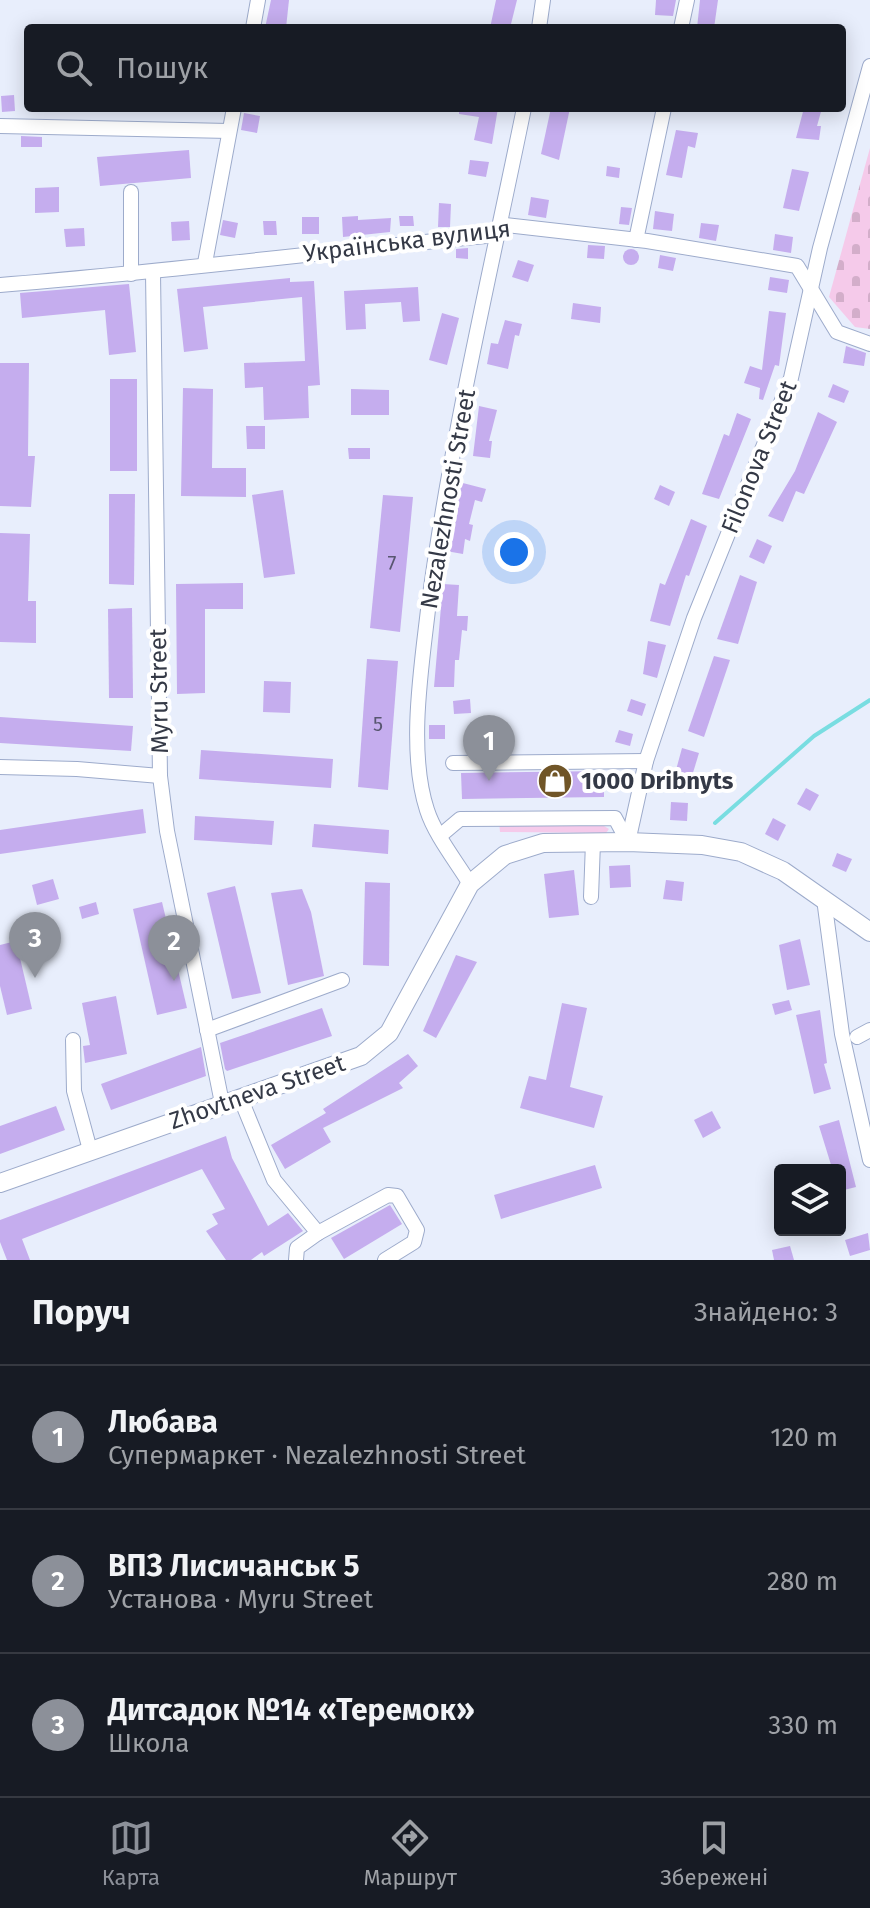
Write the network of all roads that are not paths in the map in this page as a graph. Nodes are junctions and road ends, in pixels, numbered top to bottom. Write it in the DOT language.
graph roads {
  1 [pos="258,0"];
  2 [pos="543,0"];
  3 [pos="687,0"];
  4 [pos="254,24"];
  5 [pos="540,24"];
  6 [pos="682,24"];
  7 [pos="870,66"];
  8 [pos="233,112"];
  9 [pos="523,112"];
  10 [pos="663,112"];
  11 [pos="0,126"];
  12 [pos="229,131"];
  13 [pos="131,192"];
  14 [pos="495,235"];
  15 [pos="636,240"];
  16 [pos="205,263"];
  17 [pos="153,273"];
  18 [pos="131,274"];
  19 [pos="0,285"];
  20 [pos="812,294"];
  21 [pos="870,344"];
  22 [pos="646,761"];
  23 [pos="453,763"];
  24 [pos="0,767"];
  25 [pos="160,776"];
  26 [pos="441,835"];
  27 [pos="593,842"];
  28 [pos="628,842"];
  29 [pos="470,884"];
  30 [pos="591,897"];
  31 [pos="824,899"];
  32 [pos="870,931"];
  33 [pos="342,980"];
  34 [pos="207,1030"];
  35 [pos="73,1040"];
  36 [pos="231,1100"];
  37 [pos="90,1150"];
  38 [pos="870,1160"];
  39 [pos="0,1183"];
  40 [pos="318,1233"];
  41 [pos="296,1260"];
  42 [pos="385,1260"];
  1 -- 4 [label="street"];
  2 -- 5 [label="street"];
  3 -- 6 [label="street"];
  7 -- 20 [label="street, Filonova Street"];
  8 -- 12 [label="street"];
  9 -- 14 [label="street, Nezalezhnosti Street"];
  10 -- 15 [label="street"];
  11 -- 12 [label="street"];
  12 -- 16 [label="street"];
  13 -- 18 [label="street"];
  14 -- 15 [label="street, Українська вулиця"];
  14 -- 16 [label="street, Українська вулиця"];
  14 -- 26 [label="street, Nezalezhnosti Street"];
  15 -- 20 [label="street, Українська вулиця"];
  16 -- 17 [label="street, Українська вулиця"];
  17 -- 18 [label="street, Українська вулиця"];
  17 -- 25 [label="street, Myru Street"];
  18 -- 19 [label="street, Українська вулиця"];
  20 -- 21 [label="street, Українська вулиця"];
  20 -- 22 [label="street, Filonova Street"];
  22 -- 23 [label="street"];
  22 -- 28 [label="street, Filonova Street"];
  24 -- 25 [label="street"];
  25 -- 34 [label="street, Myru Street"];
  26 -- 28 [label="street"];
  26 -- 29 [label="street, Nezalezhnosti Street"];
  27 -- 28 [label="main road, Zhovtneva Street"];
  27 -- 29 [label="main road, Zhovtneva Street"];
  27 -- 30 [label="street"];
  28 -- 31 [label="main road, Zhovtneva Street"];
  29 -- 36 [label="main road, Zhovtneva Street"];
  31 -- 32 [label="main road, Zhovtneva Street"];
  31 -- 38 [label="street"];
  33 -- 34 [label="street"];
  34 -- 36 [label="street, Myru Street"];
  35 -- 37 [label="street"];
  36 -- 37 [label="main road, Zhovtneva Street"];
  36 -- 40 [label="street, Myru Street"];
  37 -- 39 [label="main road, Zhovtneva Street"];
  40 -- 41 [label="street"];
  40 -- 42 [label="street"];
}
